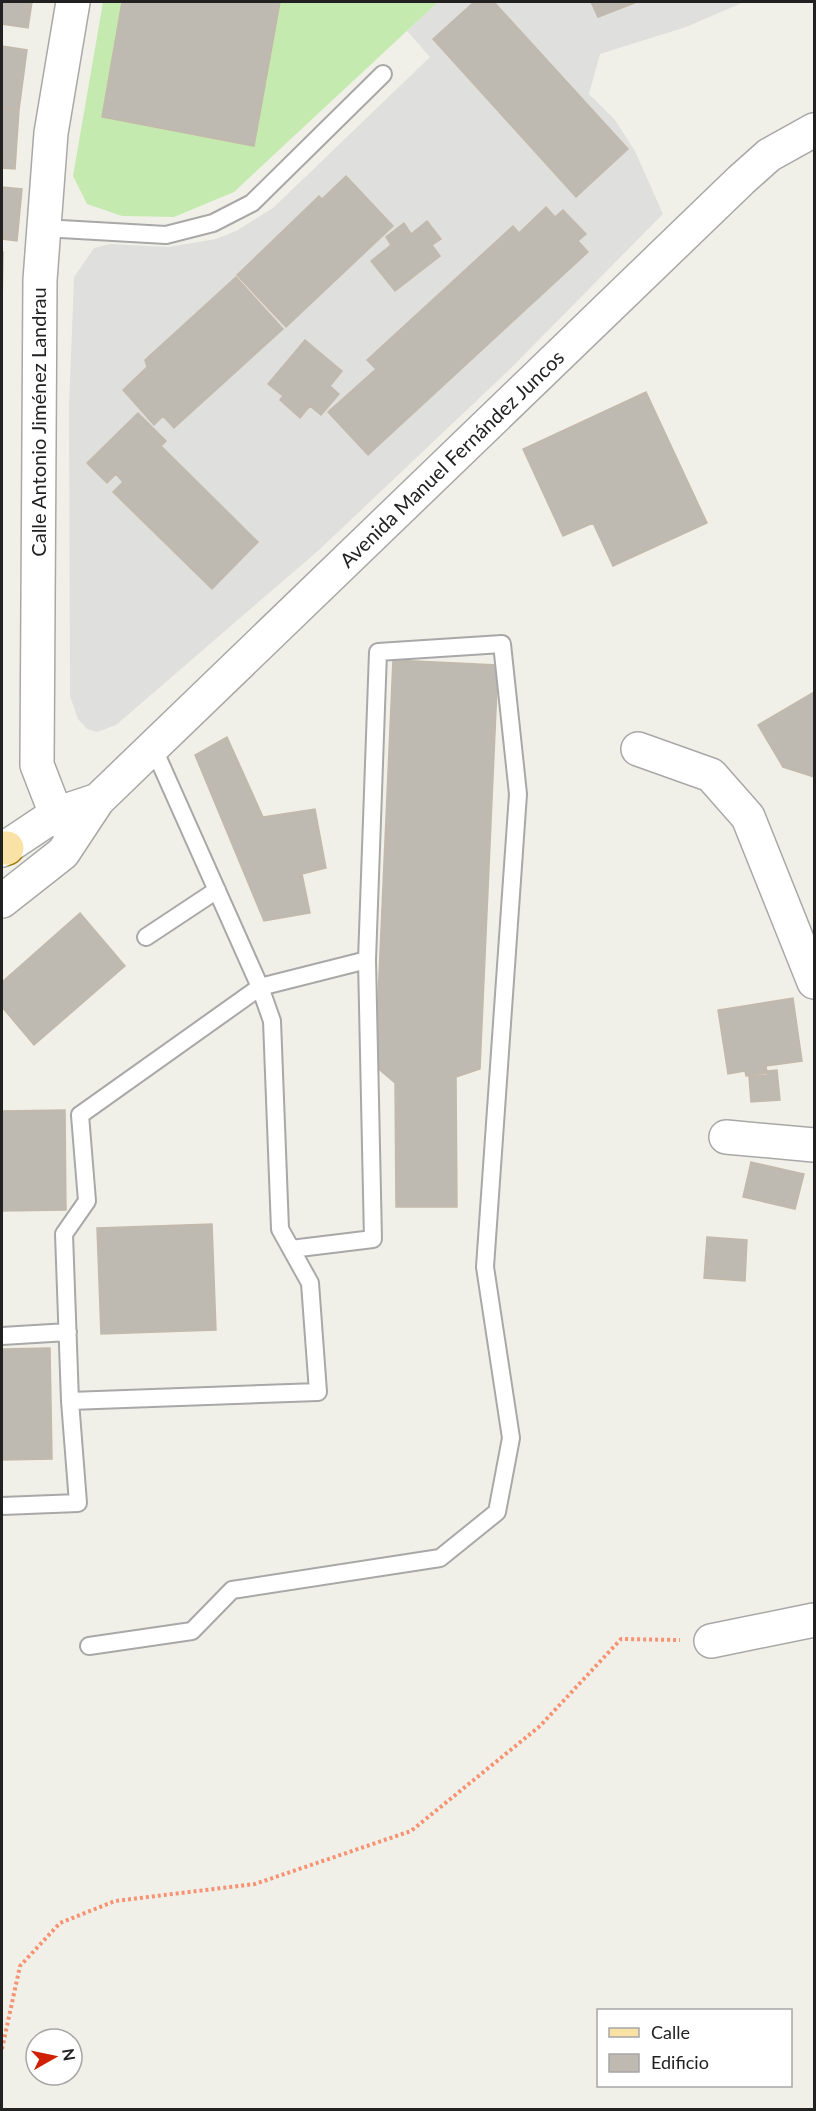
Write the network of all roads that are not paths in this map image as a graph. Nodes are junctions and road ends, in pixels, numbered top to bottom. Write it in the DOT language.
graph roads {
  1 [pos="73,2"];
  2 [pos="383,74"];
  3 [pos="814,130"];
  4 [pos="43,228"];
  5 [pos="153,747"];
  6 [pos="638,749"];
  7 [pos="65,825"];
  8 [pos="3,848"];
  9 [pos="217,890"];
  10 [pos="6,901"];
  11 [pos="146,937"];
  12 [pos="367,960"];
  13 [pos="814,982"];
  14 [pos="260,987"];
  15 [pos="726,1137"];
  16 [pos="814,1145"];
  17 [pos="291,1249"];
  18 [pos="68,1332"];
  19 [pos="2,1335"];
  20 [pos="70,1401"];
  21 [pos="2,1506"];
  22 [pos="814,1620"];
  23 [pos="711,1641"];
  24 [pos="89,1646"];
  1 -- 4 [label="street, Calle Antonio Jiménez Landrau"];
  2 -- 4 [label="lane"];
  3 -- 5 [label="street, Avenida Manuel Fernández Juncos"];
  4 -- 7 [label="street, Calle Antonio Jiménez Landrau"];
  5 -- 7 [label="street, Avenida Manuel Fernández Juncos"];
  5 -- 9 [label="lane"];
  6 -- 13 [label="street"];
  7 -- 8 [label="street, Avenida Manuel Fernández Juncos"];
  7 -- 10 [label="street"];
  9 -- 11 [label="lane"];
  9 -- 14 [label="lane"];
  12 -- 14 [label="lane"];
  12 -- 17 [label="lane"];
  12 -- 24 [label="lane"];
  14 -- 17 [label="lane"];
  14 -- 18 [label="lane"];
  15 -- 16 [label="street"];
  17 -- 20 [label="lane"];
  18 -- 19 [label="lane"];
  18 -- 20 [label="lane"];
  20 -- 21 [label="lane"];
  22 -- 23 [label="street"];
}
